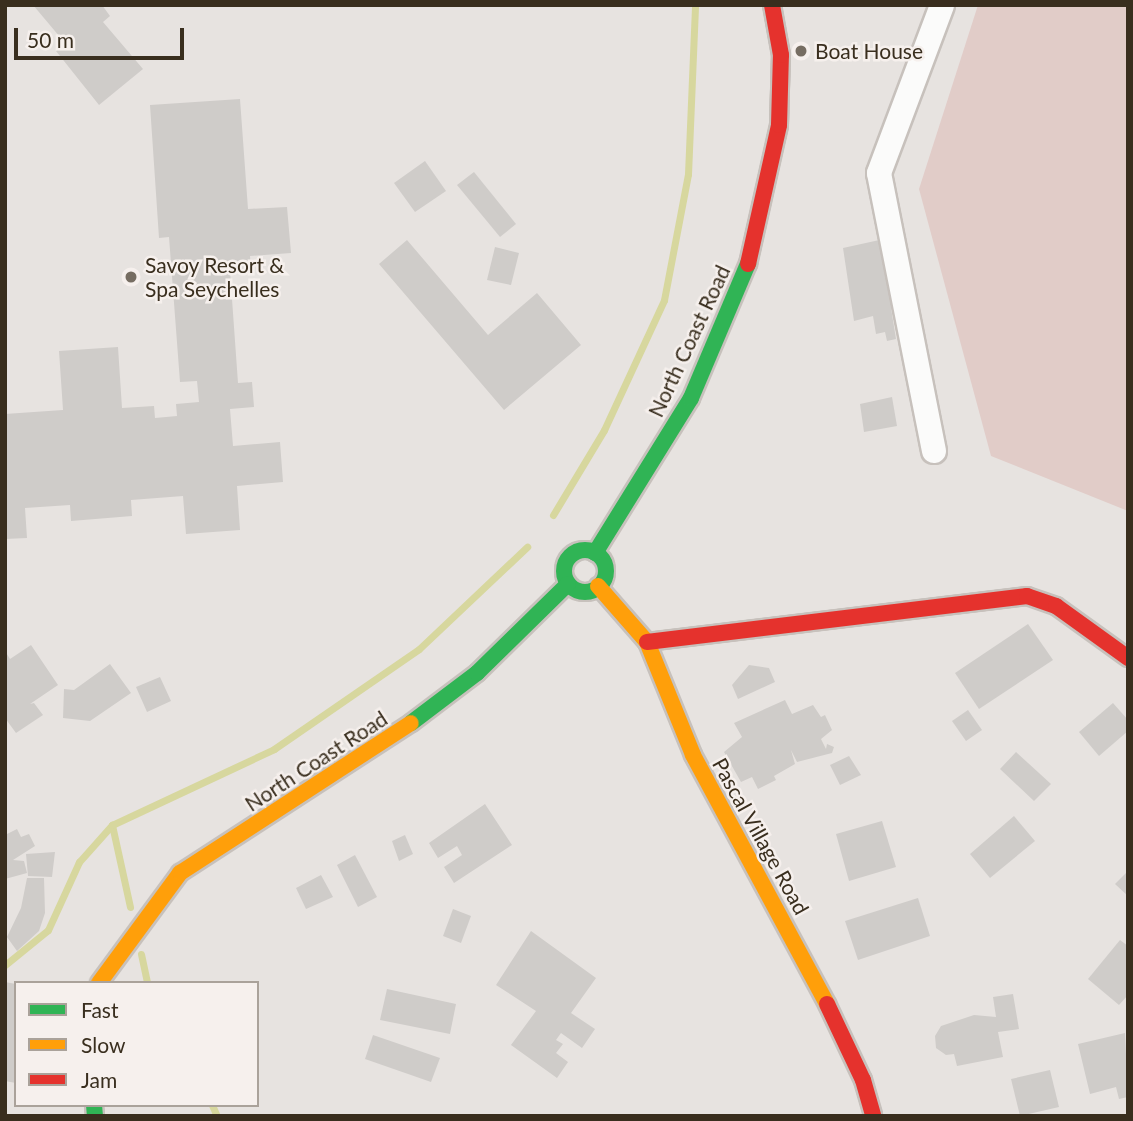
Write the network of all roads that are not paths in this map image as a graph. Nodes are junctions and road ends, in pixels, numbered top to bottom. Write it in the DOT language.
graph roads {
  1 [pos="772,5"];
  2 [pos="942,5"];
  3 [pos="934,451"];
  4 [pos="595,553"];
  5 [pos="569,584"];
  6 [pos="598,586"];
  7 [pos="647,642"];
  8 [pos="1128,658"];
  9 [pos="100,981"];
  10 [pos="873,1116"];
  1 -- 4 [label="main road, North Coast Road"];
  2 -- 3 [label="street"];
  4 -- 5 [label="main road"];
  4 -- 6 [label="main road"];
  5 -- 6 [label="main road"];
  5 -- 9 [label="main road, North Coast Road"];
  6 -- 7 [label="main road, Pascal Village Road"];
  7 -- 8 [label="main road"];
  7 -- 10 [label="main road, Pascal Village Road"];
}
